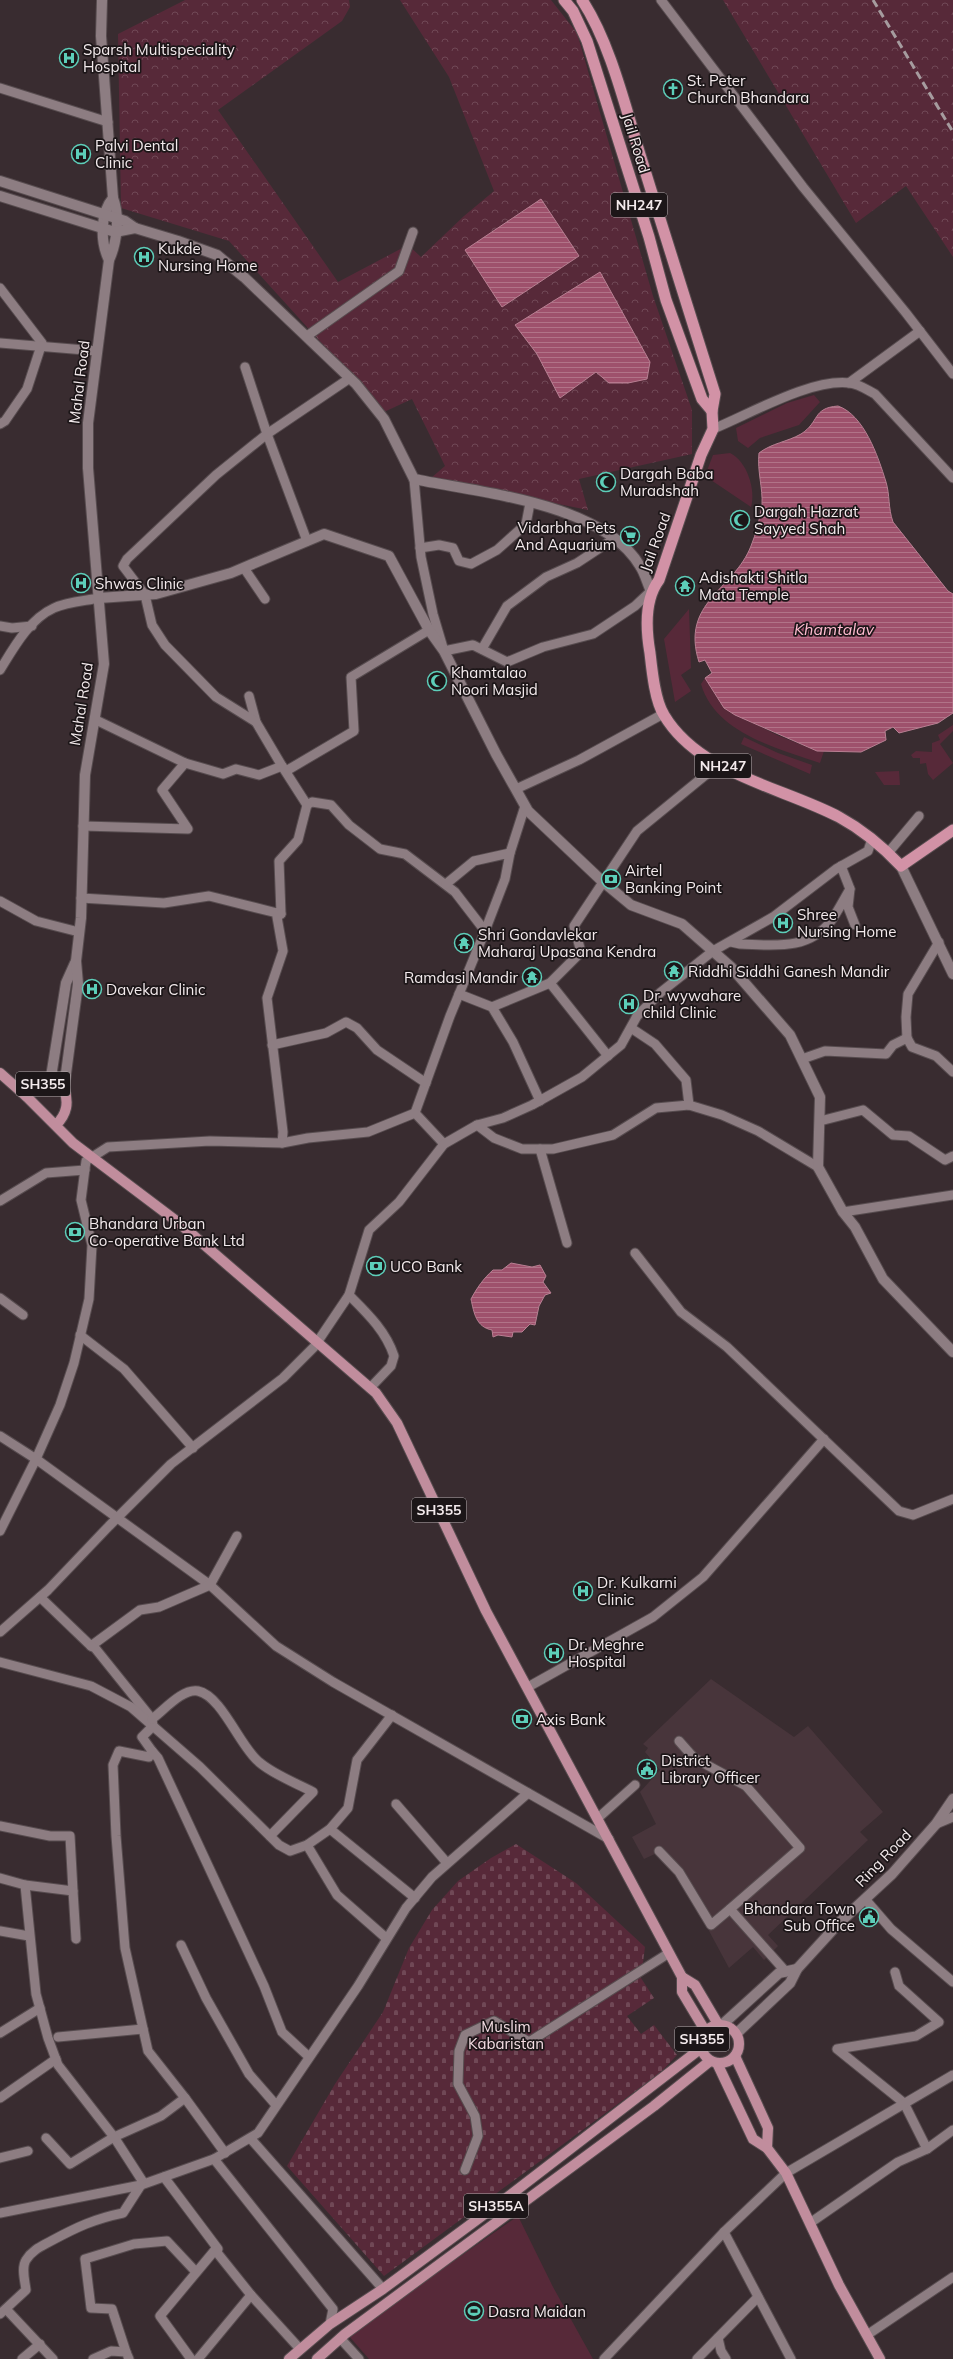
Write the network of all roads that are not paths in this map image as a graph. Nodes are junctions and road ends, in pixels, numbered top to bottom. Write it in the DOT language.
graph roads {
  1 [pos="102,0"];
  2 [pos="564,0"];
  3 [pos="582,0"];
  4 [pos="661,0"];
  5 [pos="0,88"];
  6 [pos="108,122"];
  7 [pos="0,181"];
  8 [pos="0,196"];
  9 [pos="113,198"];
  10 [pos="105,214"];
  11 [pos="116,218"];
  12 [pos="135,228"];
  13 [pos="103,229"];
  14 [pos="115,232"];
  15 [pos="413,232"];
  16 [pos="108,260"];
  17 [pos="0,288"];
  18 [pos="920,331"];
  19 [pos="307,336"];
  20 [pos="0,343"];
  21 [pos="41,346"];
  22 [pos="97,351"];
  23 [pos="245,367"];
  24 [pos="953,374"];
  25 [pos="350,378"];
  26 [pos="849,383"];
  27 [pos="712,411"];
  28 [pos="0,424"];
  29 [pos="713,429"];
  30 [pos="267,434"];
  31 [pos="953,478"];
  32 [pos="414,479"];
  33 [pos="530,502"];
  34 [pos="615,538"];
  35 [pos="307,541"];
  36 [pos="420,548"];
  37 [pos="244,568"];
  38 [pos="651,591"];
  39 [pos="145,595"];
  40 [pos="99,598"];
  41 [pos="265,599"];
  42 [pos="0,626"];
  43 [pos="32,626"];
  44 [pos="429,630"];
  45 [pos="482,649"];
  46 [pos="444,651"];
  47 [pos="0,670"];
  48 [pos="249,696"];
  49 [pos="663,714"];
  50 [pos="96,720"];
  51 [pos="256,722"];
  52 [pos="185,763"];
  53 [pos="719,764"];
  54 [pos="284,768"];
  55 [pos="516,789"];
  56 [pos="307,805"];
  57 [pos="525,806"];
  58 [pos="919,816"];
  59 [pos="83,826"];
  60 [pos="953,830"];
  61 [pos="872,840"];
  62 [pos="510,853"];
  63 [pos="888,853"];
  64 [pos="841,866"];
  65 [pos="901,866"];
  66 [pos="602,881"];
  67 [pos="446,884"];
  68 [pos="850,889"];
  69 [pos="82,898"];
  70 [pos="0,901"];
  71 [pos="281,914"];
  72 [pos="855,925"];
  73 [pos="485,931"];
  74 [pos="79,932"];
  75 [pos="731,942"];
  76 [pos="939,942"];
  77 [pos="713,951"];
  78 [pos="76,961"];
  79 [pos="952,970"];
  80 [pos="550,983"];
  81 [pos="459,994"];
  82 [pos="492,1007"];
  83 [pos="631,1028"];
  84 [pos="907,1039"];
  85 [pos="272,1045"];
  86 [pos="608,1056"];
  87 [pos="802,1059"];
  88 [pos="953,1072"];
  89 [pos="0,1073"];
  90 [pos="50,1083"];
  91 [pos="426,1083"];
  92 [pos="64,1088"];
  93 [pos="26,1096"];
  94 [pos="540,1101"];
  95 [pos="689,1105"];
  96 [pos="415,1112"];
  97 [pos="820,1121"];
  98 [pos="56,1125"];
  99 [pos="477,1126"];
  100 [pos="282,1143"];
  101 [pos="444,1144"];
  102 [pos="540,1149"];
  103 [pos="953,1156"];
  104 [pos="91,1157"];
  105 [pos="818,1167"];
  106 [pos="84,1170"];
  107 [pos="953,1195"];
  108 [pos="0,1201"];
  109 [pos="843,1212"];
  110 [pos="567,1243"];
  111 [pos="635,1253"];
  112 [pos="349,1295"];
  113 [pos="0,1298"];
  114 [pos="23,1315"];
  115 [pos="80,1335"];
  116 [pos="317,1342"];
  117 [pos="953,1352"];
  118 [pos="370,1388"];
  119 [pos="0,1436"];
  120 [pos="824,1440"];
  121 [pos="192,1448"];
  122 [pos="36,1459"];
  123 [pos="953,1499"];
  124 [pos="118,1517"];
  125 [pos="0,1531"];
  126 [pos="237,1536"];
  127 [pos="210,1585"];
  128 [pos="40,1597"];
  129 [pos="0,1632"];
  130 [pos="91,1646"];
  131 [pos="0,1662"];
  132 [pos="528,1687"];
  133 [pos="392,1715"];
  134 [pos="153,1722"];
  135 [pos="678,1741"];
  136 [pos="152,1751"];
  137 [pos="635,1785"];
  138 [pos="528,1793"];
  139 [pos="953,1799"];
  140 [pos="396,1804"];
  141 [pos="953,1817"];
  142 [pos="598,1818"];
  143 [pos="936,1824"];
  144 [pos="0,1826"];
  145 [pos="330,1829"];
  146 [pos="270,1836"];
  147 [pos="611,1840"];
  148 [pos="307,1845"];
  149 [pos="659,1851"];
  150 [pos="448,1863"];
  151 [pos="0,1878"];
  152 [pos="26,1885"];
  153 [pos="73,1891"];
  154 [pos="415,1898"];
  155 [pos="865,1899"];
  156 [pos="730,1909"];
  157 [pos="0,1931"];
  158 [pos="29,1936"];
  159 [pos="386,1938"];
  160 [pos="76,1939"];
  161 [pos="181,1944"];
  162 [pos="669,1953"];
  163 [pos="797,1969"];
  164 [pos="786,1972"];
  165 [pos="895,1972"];
  166 [pos="682,1977"];
  167 [pos="953,1982"];
  168 [pos="40,2008"];
  169 [pos="721,2024"];
  170 [pos="143,2029"];
  171 [pos="706,2032"];
  172 [pos="0,2033"];
  173 [pos="737,2033"];
  174 [pos="58,2037"];
  175 [pos="700,2049"];
  176 [pos="308,2056"];
  177 [pos="735,2056"];
  178 [pos="56,2059"];
  179 [pos="714,2062"];
  180 [pos="953,2075"];
  181 [pos="0,2098"];
  182 [pos="185,2098"];
  183 [pos="904,2103"];
  184 [pos="276,2105"];
  185 [pos="953,2130"];
  186 [pos="114,2137"];
  187 [pos="46,2138"];
  188 [pos="251,2139"];
  189 [pos="767,2148"];
  190 [pos="927,2149"];
  191 [pos="28,2151"];
  192 [pos="225,2153"];
  193 [pos="0,2158"];
  194 [pos="214,2159"];
  195 [pos="464,2170"];
  196 [pos="786,2173"];
  197 [pos="538,2174"];
  198 [pos="164,2176"];
  199 [pos="141,2185"];
  200 [pos="548,2185"];
  201 [pos="0,2213"];
  202 [pos="810,2223"];
  203 [pos="724,2232"];
  204 [pos="215,2250"];
  205 [pos="196,2272"];
  206 [pos="953,2277"];
  207 [pos="383,2289"];
  208 [pos="251,2295"];
  209 [pos="758,2297"];
  210 [pos="3,2312"];
  211 [pos="330,2324"];
  212 [pos="867,2335"];
  213 [pos="340,2338"];
  214 [pos="718,2338"];
  215 [pos="40,2344"];
  216 [pos="300,2349"];
  217 [pos="128,2355"];
  218 [pos="22,2359"];
  219 [pos="53,2359"];
  220 [pos="93,2359"];
  221 [pos="191,2359"];
  222 [pos="198,2359"];
  223 [pos="289,2359"];
  224 [pos="317,2359"];
  225 [pos="359,2359"];
  226 [pos="604,2359"];
  227 [pos="698,2359"];
  228 [pos="726,2359"];
  229 [pos="791,2359"];
  230 [pos="880,2359"];
  1 -- 6 [label="street, Mahal Road"];
  2 -- 27 [label="highway, Jail Road / NH247"];
  3 -- 27 [label="highway, Jail Road / NH247"];
  4 -- 18 [label="street"];
  5 -- 6 [label="street"];
  6 -- 9 [label="street, Mahal Road"];
  7 -- 10 [label="street"];
  8 -- 13 [label="street"];
  9 -- 10 [label="street, Mahal Road"];
  9 -- 11 [label="street, Mahal Road"];
  10 -- 11 [label="street"];
  10 -- 13 [label="street, Mahal Road"];
  11 -- 12 [label="street"];
  11 -- 14 [label="street, Mahal Road"];
  12 -- 14 [label="street"];
  12 -- 19 [label="street"];
  13 -- 14 [label="street"];
  13 -- 16 [label="street, Mahal Road"];
  14 -- 16 [label="street, Mahal Road"];
  15 -- 19 [label="street"];
  16 -- 22 [label="street, Mahal Road"];
  17 -- 21 [label="street"];
  18 -- 24 [label="street"];
  18 -- 26 [label="street"];
  19 -- 25 [label="street"];
  20 -- 21 [label="street"];
  21 -- 22 [label="street"];
  21 -- 28 [label="street"];
  22 -- 40 [label="street, Mahal Road"];
  23 -- 30 [label="street"];
  25 -- 30 [label="street"];
  25 -- 32 [label="street"];
  26 -- 29 [label="street"];
  26 -- 31 [label="street"];
  27 -- 29 [label="highway, Jail Road / NH247"];
  29 -- 38 [label="highway, Jail Road / NH247"];
  30 -- 35 [label="street"];
  30 -- 39 [label="street"];
  32 -- 33 [label="street"];
  32 -- 36 [label="street"];
  33 -- 34 [label="street"];
  33 -- 36 [label="street"];
  34 -- 38 [label="street"];
  34 -- 45 [label="street"];
  35 -- 37 [label="street"];
  35 -- 44 [label="street"];
  36 -- 46 [label="street"];
  37 -- 39 [label="street"];
  37 -- 41 [label="street"];
  38 -- 45 [label="street"];
  38 -- 49 [label="highway, NH247"];
  39 -- 40 [label="street"];
  39 -- 51 [label="street"];
  40 -- 43 [label="street"];
  40 -- 50 [label="street, Mahal Road"];
  42 -- 43 [label="street"];
  43 -- 47 [label="street"];
  44 -- 46 [label="street"];
  44 -- 54 [label="street"];
  45 -- 46 [label="street"];
  46 -- 55 [label="street"];
  48 -- 51 [label="street"];
  49 -- 53 [label="highway, NH247"];
  49 -- 55 [label="street"];
  50 -- 52 [label="street"];
  50 -- 59 [label="street, Mahal Road"];
  51 -- 54 [label="street"];
  52 -- 54 [label="street"];
  52 -- 59 [label="street"];
  53 -- 61 [label="highway, NH247"];
  53 -- 66 [label="street"];
  54 -- 56 [label="street"];
  55 -- 57 [label="street"];
  56 -- 67 [label="street"];
  56 -- 71 [label="street"];
  57 -- 62 [label="street"];
  57 -- 66 [label="street"];
  58 -- 63 [label="street"];
  59 -- 69 [label="street, Mahal Road"];
  60 -- 65 [label="highway"];
  61 -- 63 [label="highway, NH247"];
  61 -- 64 [label="street"];
  62 -- 67 [label="street"];
  62 -- 73 [label="street"];
  63 -- 65 [label="highway, NH247"];
  64 -- 68 [label="street"];
  64 -- 75 [label="street"];
  65 -- 76 [label="street"];
  66 -- 77 [label="street"];
  66 -- 80 [label="street"];
  67 -- 73 [label="street"];
  68 -- 72 [label="street"];
  68 -- 75 [label="street"];
  69 -- 71 [label="street"];
  69 -- 74 [label="street, Mahal Road"];
  70 -- 74 [label="street"];
  71 -- 85 [label="street"];
  73 -- 81 [label="street"];
  74 -- 78 [label="street, Mahal Road"];
  75 -- 77 [label="street"];
  76 -- 79 [label="street"];
  76 -- 84 [label="street"];
  77 -- 83 [label="street"];
  77 -- 87 [label="street"];
  78 -- 90 [label="street, Mahal Road"];
  78 -- 92 [label="street, Mahal Road"];
  80 -- 82 [label="street"];
  80 -- 86 [label="street"];
  81 -- 82 [label="street"];
  81 -- 91 [label="street"];
  82 -- 94 [label="street"];
  83 -- 86 [label="street"];
  83 -- 95 [label="street"];
  84 -- 87 [label="street"];
  84 -- 88 [label="street"];
  85 -- 91 [label="street"];
  85 -- 100 [label="street"];
  86 -- 94 [label="street"];
  87 -- 97 [label="street"];
  89 -- 93 [label="main road, SH355"];
  90 -- 92 [label="main road, SH355"];
  90 -- 93 [label="main road, SH355"];
  91 -- 96 [label="street"];
  92 -- 98 [label="main road, SH355"];
  93 -- 98 [label="main road, SH355"];
  94 -- 99 [label="street"];
  95 -- 102 [label="street"];
  95 -- 105 [label="street"];
  96 -- 100 [label="street"];
  96 -- 101 [label="street"];
  97 -- 103 [label="street"];
  97 -- 105 [label="street"];
  98 -- 104 [label="main road, SH355"];
  99 -- 101 [label="street"];
  99 -- 102 [label="street"];
  100 -- 104 [label="street"];
  101 -- 112 [label="street"];
  102 -- 110 [label="street"];
  104 -- 106 [label="street"];
  104 -- 116 [label="main road, SH355"];
  105 -- 109 [label="street"];
  106 -- 108 [label="street"];
  106 -- 115 [label="street"];
  107 -- 109 [label="street"];
  109 -- 117 [label="street"];
  111 -- 120 [label="street"];
  112 -- 116 [label="street"];
  112 -- 118 [label="street"];
  113 -- 114 [label="street"];
  115 -- 121 [label="street"];
  115 -- 122 [label="street"];
  116 -- 118 [label="main road, SH355"];
  116 -- 121 [label="street"];
  118 -- 132 [label="main road, SH355"];
  119 -- 122 [label="street"];
  120 -- 123 [label="street"];
  120 -- 132 [label="street"];
  121 -- 124 [label="street"];
  122 -- 124 [label="street"];
  122 -- 125 [label="street"];
  124 -- 127 [label="street"];
  124 -- 128 [label="street"];
  126 -- 127 [label="street"];
  127 -- 130 [label="street"];
  127 -- 133 [label="street"];
  128 -- 129 [label="street"];
  128 -- 130 [label="street"];
  130 -- 134 [label="street"];
  131 -- 134 [label="street"];
  132 -- 142 [label="main road, SH355"];
  133 -- 138 [label="street"];
  133 -- 145 [label="street"];
  134 -- 136 [label="street"];
  134 -- 146 [label="street"];
  134 -- 146 [label="street"];
  135 -- 156 [label="street"];
  136 -- 170 [label="street"];
  136 -- 176 [label="street"];
  137 -- 142 [label="street"];
  138 -- 147 [label="street"];
  138 -- 150 [label="street"];
  139 -- 143 [label="street, Ring Road"];
  140 -- 150 [label="street"];
  141 -- 143 [label="street"];
  142 -- 147 [label="main road, SH355"];
  143 -- 155 [label="street, Ring Road"];
  144 -- 153 [label="street"];
  145 -- 148 [label="street"];
  145 -- 154 [label="street"];
  146 -- 148 [label="street"];
  147 -- 162 [label="main road, SH355"];
  148 -- 159 [label="street"];
  149 -- 156 [label="street"];
  150 -- 154 [label="street"];
  151 -- 152 [label="street"];
  152 -- 153 [label="street"];
  152 -- 158 [label="street"];
  153 -- 160 [label="street"];
  154 -- 159 [label="street"];
  155 -- 163 [label="street, Ring Road"];
  155 -- 167 [label="street"];
  156 -- 164 [label="street"];
  157 -- 158 [label="street"];
  158 -- 168 [label="street"];
  159 -- 176 [label="street"];
  161 -- 184 [label="street"];
  162 -- 166 [label="main road, SH355"];
  162 -- 195 [label="street"];
  163 -- 164 [label="street"];
  163 -- 173 [label="street, Ring Road"];
  164 -- 169 [label="street"];
  165 -- 183 [label="street"];
  166 -- 169 [label="main road, SH355"];
  166 -- 171 [label="main road, SH355"];
  168 -- 172 [label="street"];
  168 -- 178 [label="street"];
  169 -- 171 [label="main road, SH355"];
  169 -- 173 [label="main road, SH355"];
  170 -- 174 [label="street"];
  170 -- 182 [label="street"];
  171 -- 175 [label="main road, SH355"];
  173 -- 177 [label="main road, SH355"];
  175 -- 179 [label="main road, SH355"];
  175 -- 197 [label="main road, SH355A"];
  176 -- 184 [label="street"];
  177 -- 179 [label="main road, SH355"];
  177 -- 189 [label="main road, SH355"];
  178 -- 181 [label="street"];
  178 -- 186 [label="street"];
  179 -- 189 [label="main road, SH355"];
  179 -- 200 [label="main road, SH355A"];
  180 -- 183 [label="street"];
  182 -- 186 [label="street"];
  182 -- 192 [label="street"];
  183 -- 190 [label="street"];
  183 -- 196 [label="street"];
  184 -- 188 [label="street"];
  185 -- 190 [label="street"];
  186 -- 187 [label="street"];
  186 -- 199 [label="street"];
  188 -- 192 [label="street"];
  188 -- 207 [label="street"];
  189 -- 196 [label="main road"];
  190 -- 202 [label="street"];
  191 -- 193 [label="street"];
  192 -- 194 [label="street"];
  194 -- 198 [label="street"];
  194 -- 211 [label="street"];
  196 -- 202 [label="main road"];
  196 -- 203 [label="street"];
  197 -- 200 [label="main road"];
  197 -- 207 [label="main road, SH355A"];
  198 -- 199 [label="street"];
  198 -- 204 [label="street"];
  199 -- 201 [label="street"];
  199 -- 210 [label="street"];
  200 -- 213 [label="main road, SH355A"];
  202 -- 212 [label="main road"];
  203 -- 209 [label="street"];
  203 -- 226 [label="street"];
  204 -- 205 [label="street"];
  204 -- 208 [label="street"];
  205 -- 217 [label="street"];
  205 -- 221 [label="street"];
  206 -- 212 [label="street"];
  207 -- 211 [label="main road, SH355A"];
  208 -- 216 [label="street"];
  208 -- 222 [label="street"];
  209 -- 214 [label="street"];
  209 -- 229 [label="street"];
  210 -- 215 [label="street"];
  211 -- 213 [label="main road"];
  211 -- 216 [label="main road, SH355A"];
  212 -- 230 [label="main road"];
  213 -- 224 [label="main road, SH355A"];
  213 -- 225 [label="street"];
  214 -- 227 [label="street"];
  214 -- 228 [label="street"];
  215 -- 218 [label="street"];
  215 -- 219 [label="street"];
  216 -- 223 [label="main road, SH355A"];
  217 -- 220 [label="street"];
}
